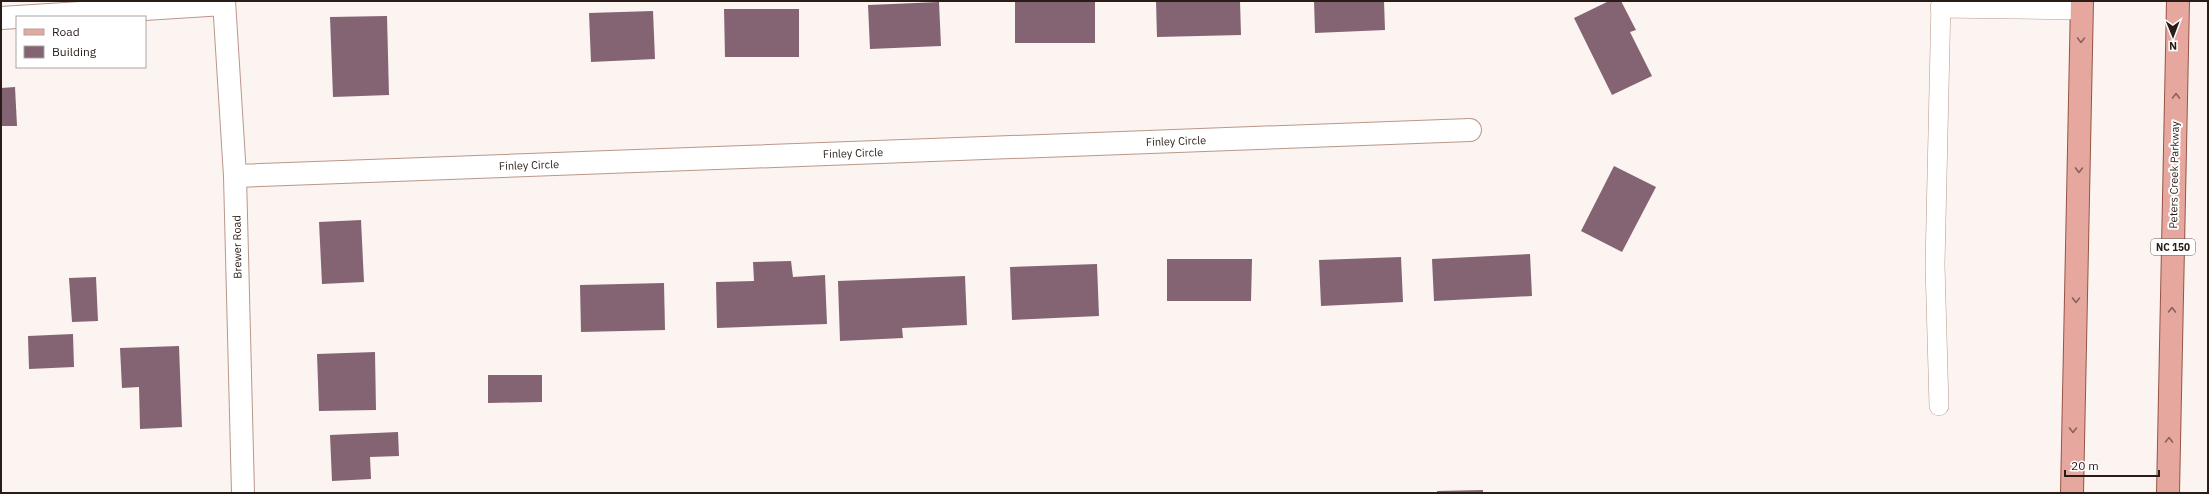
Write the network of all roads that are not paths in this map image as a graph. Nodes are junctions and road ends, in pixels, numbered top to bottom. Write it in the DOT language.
graph roads {
  1 [pos="2178,1"];
  2 [pos="224,2"];
  3 [pos="1941,4"];
  4 [pos="2082,6"];
  5 [pos="29,16"];
  6 [pos="16,17"];
  7 [pos="1,18"];
  8 [pos="1470,130"];
  9 [pos="235,176"];
  10 [pos="1938,406"];
  11 [pos="243,493"];
  12 [pos="2072,493"];
  13 [pos="2168,493"];
  13 -- 1 [label="main road, Peters Creek Parkway / NC 150, one-way"];
  2 -- 5 [label="street"];
  2 -- 9 [label="street, Brewer Road"];
  3 -- 4 [label="lane"];
  3 -- 10 [label="lane"];
  4 -- 12 [label="main road, one-way"];
  6 -- 7 [label="street"];
  8 -- 9 [label="street, Finley Circle"];
  9 -- 11 [label="street, Brewer Road"];
}
